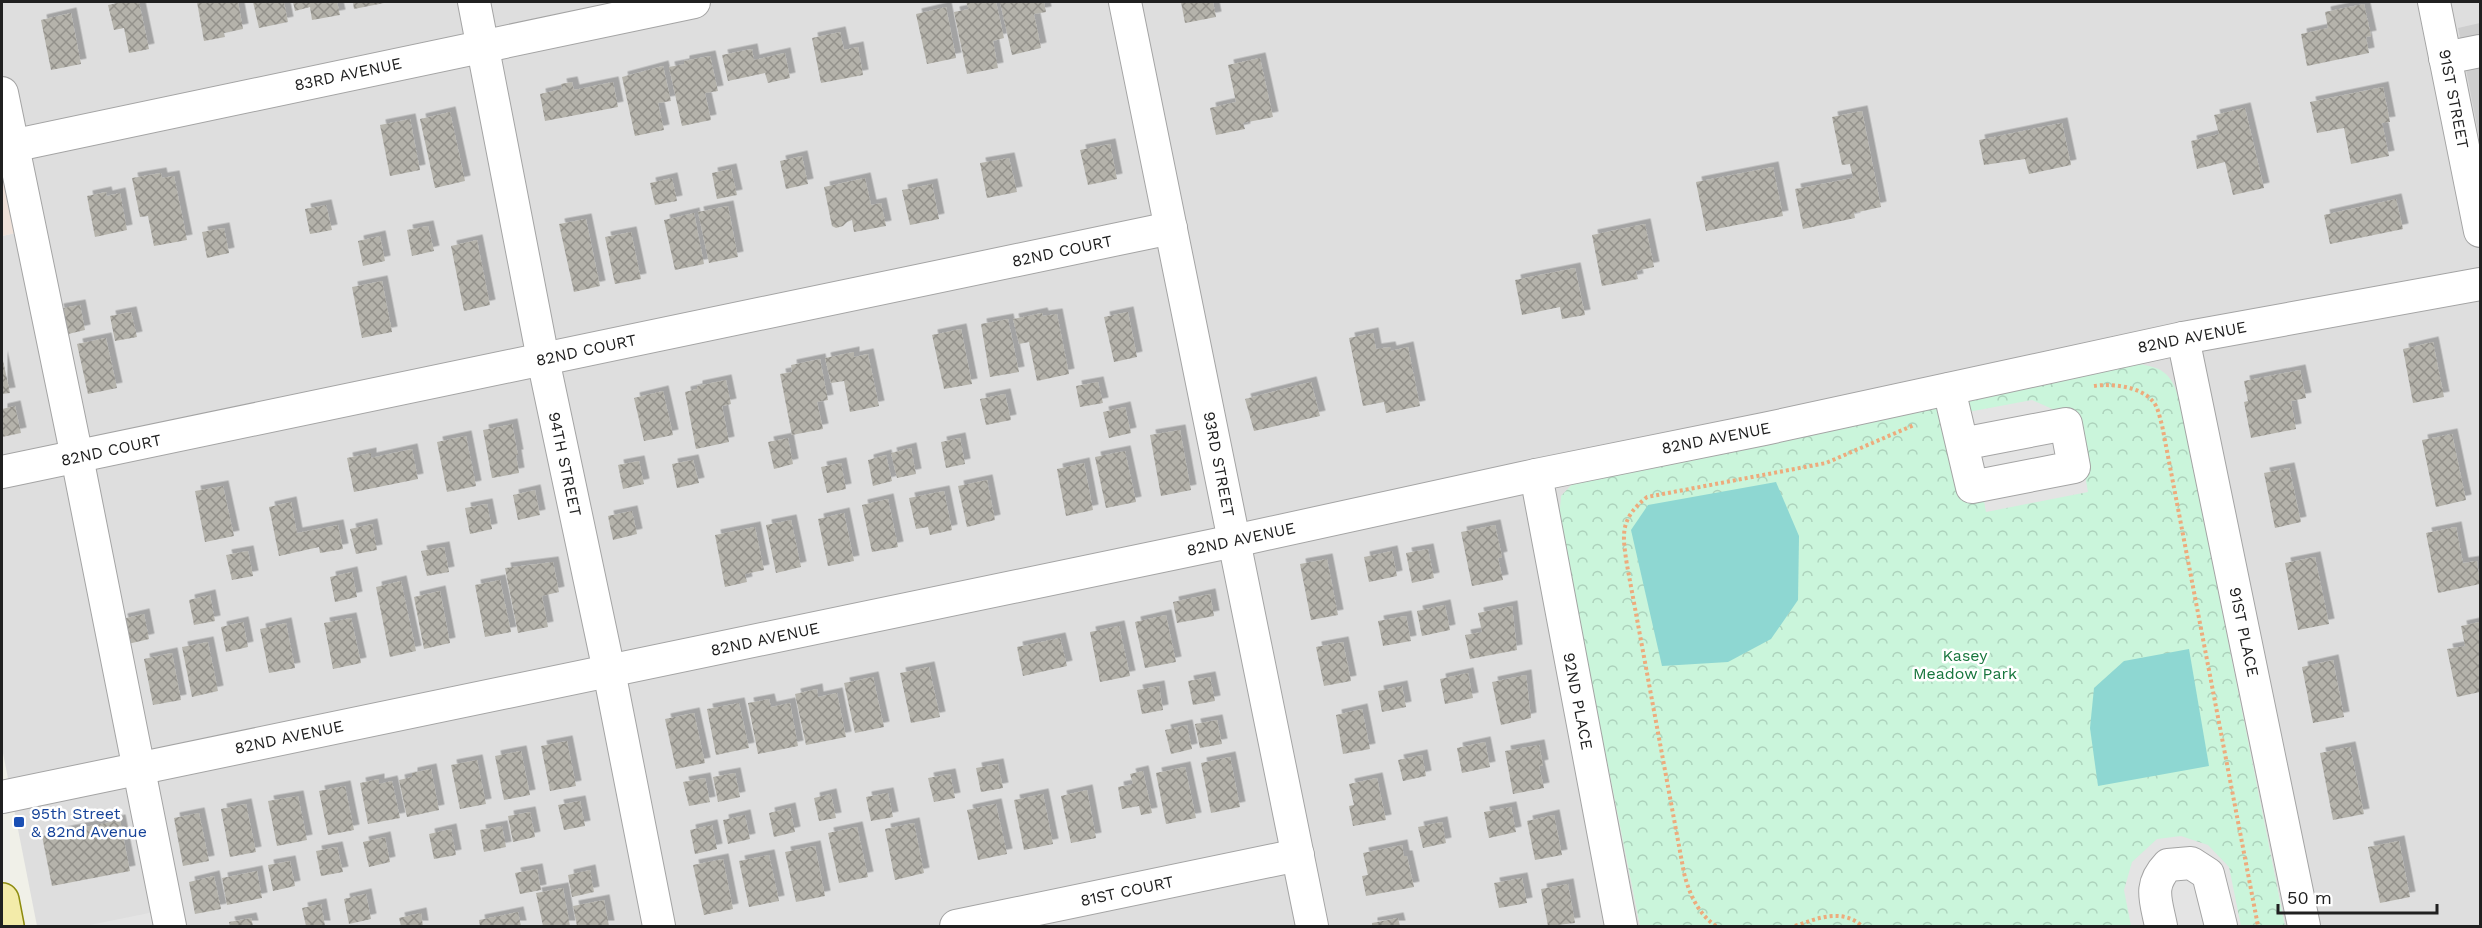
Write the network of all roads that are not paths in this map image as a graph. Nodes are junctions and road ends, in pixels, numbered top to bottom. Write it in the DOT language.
graph roads {
  1 [pos="474,2"];
  2 [pos="694,2"];
  3 [pos="1125,2"];
  4 [pos="2434,2"];
  5 [pos="482,45"];
  6 [pos="2481,51"];
  7 [pos="2445,58"];
  8 [pos="2,93"];
  9 [pos="7,147"];
  10 [pos="1171,228"];
  11 [pos="2481,231"];
  12 [pos="2481,284"];
  13 [pos="2183,338"];
  14 [pos="543,359"];
  15 [pos="1949,389"];
  16 [pos="1962,444"];
  17 [pos="77,457"];
  18 [pos="2,472"];
  19 [pos="1536,475"];
  20 [pos="1234,541"];
  21 [pos="609,670"];
  22 [pos="139,769"];
  23 [pos="2,797"];
  24 [pos="1298,855"];
  25 [pos="2,900"];
  26 [pos="7,927"];
  27 [pos="170,927"];
  28 [pos="659,927"];
  29 [pos="956,927"];
  30 [pos="1312,927"];
  31 [pos="1621,927"];
  32 [pos="2161,927"];
  33 [pos="2221,927"];
  34 [pos="2304,927"];
  1 -- 5 [label="street, 94TH STREET"];
  2 -- 5 [label="street, 83RD AVENUE"];
  3 -- 10 [label="street, 93RD STREET"];
  4 -- 7 [label="street, 91ST STREET"];
  5 -- 9 [label="street, 83RD AVENUE"];
  5 -- 14 [label="street, 94TH STREET"];
  6 -- 7 [label="street"];
  7 -- 11 [label="street, 91ST STREET"];
  8 -- 9 [label="street"];
  9 -- 17 [label="street"];
  10 -- 14 [label="street, 82ND COURT"];
  10 -- 20 [label="street, 93RD STREET"];
  12 -- 13 [label="street, 82ND AVENUE"];
  13 -- 15 [label="street, 82ND AVENUE"];
  13 -- 34 [label="street, 91ST PLACE"];
  14 -- 17 [label="street, 82ND COURT"];
  14 -- 21 [label="street, 94TH STREET"];
  15 -- 16 [label="street"];
  15 -- 19 [label="street, 82ND AVENUE"];
  17 -- 18 [label="street, 82ND COURT"];
  17 -- 22 [label="street"];
  19 -- 20 [label="street, 82ND AVENUE"];
  19 -- 31 [label="street, 92ND PLACE"];
  20 -- 21 [label="street, 82ND AVENUE"];
  20 -- 24 [label="street, 93RD STREET"];
  21 -- 22 [label="street, 82ND AVENUE"];
  21 -- 28 [label="street, 94TH STREET"];
  22 -- 23 [label="street, 82ND AVENUE"];
  22 -- 27 [label="street"];
  24 -- 29 [label="street, 81ST COURT"];
  24 -- 30 [label="street, 93RD STREET"];
  25 -- 26 [label="main road"];
  32 -- 33 [label="street"];
}
